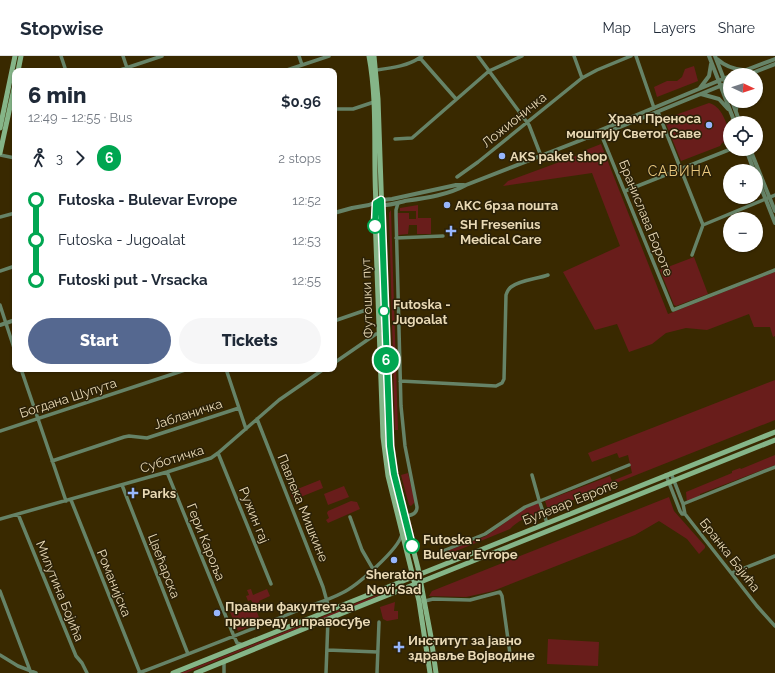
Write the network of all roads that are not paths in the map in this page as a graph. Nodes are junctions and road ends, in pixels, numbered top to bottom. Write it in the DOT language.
graph roads {
  1 [pos="15,56"];
  2 [pos="21,56"];
  3 [pos="61,56"];
  4 [pos="123,56"];
  5 [pos="162,56"];
  6 [pos="299,56"];
  7 [pos="329,56"];
  8 [pos="369,56"];
  9 [pos="374,56"];
  10 [pos="478,56"];
  11 [pos="522,56"];
  12 [pos="574,56"];
  13 [pos="631,56"];
  14 [pos="636,56"];
  15 [pos="709,56"];
  16 [pos="421,57"];
  17 [pos="716,57"];
  18 [pos="775,59"];
  19 [pos="711,61"];
  20 [pos="775,64"];
  21 [pos="302,65"];
  22 [pos="12,68"];
  23 [pos="19,68"];
  24 [pos="65,68"];
  25 [pos="127,68"];
  26 [pos="130,68"];
  27 [pos="293,68"];
  28 [pos="729,68"];
  29 [pos="758,68"];
  30 [pos="763,68"];
  31 [pos="12,70"];
  32 [pos="376,70"];
  33 [pos="489,71"];
  34 [pos="723,76"];
  35 [pos="582,78"];
  36 [pos="723,79"];
  37 [pos="718,81"];
  38 [pos="721,86"];
  39 [pos="698,89"];
  40 [pos="701,94"];
  41 [pos="12,98"];
  42 [pos="456,99"];
  43 [pos="374,102"];
  44 [pos="733,108"];
  45 [pos="736,108"];
  46 [pos="337,109"];
  47 [pos="656,110"];
  48 [pos="735,116"];
  49 [pos="527,122"];
  50 [pos="0,128"];
  51 [pos="601,134"];
  52 [pos="394,139"];
  53 [pos="584,139"];
  54 [pos="723,152"];
  55 [pos="0,154"];
  56 [pos="541,156"];
  57 [pos="752,156"];
  58 [pos="12,157"];
  59 [pos="680,169"];
  60 [pos="457,177"];
  61 [pos="466,185"];
  62 [pos="763,190"];
  63 [pos="625,191"];
  64 [pos="775,194"];
  65 [pos="767,198"];
  66 [pos="376,203"];
  67 [pos="381,203"];
  68 [pos="398,203"];
  69 [pos="775,211"];
  70 [pos="337,212"];
  71 [pos="12,214"];
  72 [pos="0,217"];
  73 [pos="775,223"];
  74 [pos="703,225"];
  75 [pos="443,236"];
  76 [pos="396,238"];
  77 [pos="692,256"];
  78 [pos="12,267"];
  79 [pos="775,270"];
  80 [pos="0,271"];
  81 [pos="548,275"];
  82 [pos="0,305"];
  83 [pos="366,310"];
  84 [pos="337,320"];
  85 [pos="12,321"];
  86 [pos="6,323"];
  87 [pos="0,325"];
  88 [pos="379,334"];
  89 [pos="385,338"];
  90 [pos="12,342"];
  91 [pos="337,361"];
  92 [pos="22,372"];
  93 [pos="179,372"];
  94 [pos="227,372"];
  95 [pos="320,372"];
  96 [pos="400,381"];
  97 [pos="239,408"];
  98 [pos="38,419"];
  99 [pos="257,419"];
  100 [pos="246,429"];
  101 [pos="0,431"];
  102 [pos="775,432"];
  103 [pos="775,440"];
  104 [pos="218,453"];
  105 [pos="52,461"];
  106 [pos="629,465"];
  107 [pos="775,467"];
  108 [pos="167,472"];
  109 [pos="668,474"];
  110 [pos="532,475"];
  111 [pos="671,482"];
  112 [pos="122,485"];
  113 [pos="70,500"];
  114 [pos="539,500"];
  115 [pos="66,501"];
  116 [pos="683,504"];
  117 [pos="18,514"];
  118 [pos="685,514"];
  119 [pos="350,517"];
  120 [pos="405,517"];
  121 [pos="0,518"];
  122 [pos="399,519"];
  123 [pos="547,523"];
  124 [pos="402,533"];
  125 [pos="398,544"];
  126 [pos="405,546"];
  127 [pos="433,555"];
  128 [pos="775,556"];
  129 [pos="373,569"];
  130 [pos="732,573"];
  131 [pos="420,575"];
  132 [pos="413,578"];
  133 [pos="421,582"];
  134 [pos="271,584"];
  135 [pos="415,584"];
  136 [pos="0,591"];
  137 [pos="424,600"];
  138 [pos="327,602"];
  139 [pos="336,608"];
  140 [pos="326,612"];
  141 [pos="328,619"];
  142 [pos="379,622"];
  143 [pos="775,626"];
  144 [pos="235,639"];
  145 [pos="244,645"];
  146 [pos="235,648"];
  147 [pos="327,650"];
  148 [pos="378,652"];
  149 [pos="188,654"];
  150 [pos="0,655"];
  151 [pos="510,661"];
  152 [pos="224,662"];
  153 [pos="31,672"];
  154 [pos="36,673"];
  155 [pos="86,673"];
  156 [pos="139,673"];
  157 [pos="173,673"];
  158 [pos="196,673"];
  159 [pos="224,673"];
  160 [pos="326,673"];
  161 [pos="377,673"];
  162 [pos="430,673"];
  163 [pos="436,673"];
  1 -- 22 [label="main road"];
  2 -- 23 [label="main road"];
  3 -- 24 [label="street"];
  4 -- 25 [label="street"];
  5 -- 26 [label="street"];
  6 -- 21 [label="street"];
  7 -- 21 [label="street"];
  8 -- 43 [label="main road, Футошки пут"];
  9 -- 32 [label="main road, Футошки пут"];
  10 -- 33 [label="street"];
  11 -- 33 [label="street"];
  12 -- 35 [label="street"];
  13 -- 35 [label="street, Ложионичка"];
  14 -- 47 [label="street"];
  15 -- 19 [label="street"];
  16 -- 32 [label="street"];
  16 -- 42 [label="street"];
  17 -- 28 [label="street"];
  17 -- 34 [label="street"];
  18 -- 29 [label="street"];
  19 -- 37 [label="street"];
  19 -- 39 [label="street"];
  20 -- 30 [label="street"];
  21 -- 27 [label="street"];
  31 -- 50 [label="main road"];
  32 -- 67 [label="main road, Футошки пут"];
  33 -- 42 [label="street"];
  33 -- 49 [label="street"];
  35 -- 49 [label="street, Ложионичка"];
  36 -- 37 [label="street"];
  37 -- 38 [label="street"];
  37 -- 39 [label="street"];
  38 -- 40 [label="street"];
  38 -- 48 [label="street"];
  39 -- 47 [label="street"];
  40 -- 47 [label="street"];
  40 -- 48 [label="street"];
  41 -- 55 [label="main road"];
  42 -- 52 [label="street"];
  43 -- 46 [label="street"];
  43 -- 66 [label="main road, Футошки пут"];
  44 -- 48 [label="street"];
  45 -- 48 [label="street"];
  47 -- 51 [label="street"];
  47 -- 53 [label="street"];
  47 -- 59 [label="street"];
  49 -- 56 [label="street"];
  49 -- 60 [label="street, Ложионичка"];
  51 -- 53 [label="street"];
  51 -- 63 [label="street, Бранислава Бороте"];
  53 -- 56 [label="street"];
  54 -- 59 [label="street"];
  55 -- 58 [label="street"];
  56 -- 61 [label="street"];
  57 -- 65 [label="street"];
  59 -- 63 [label="street"];
  59 -- 74 [label="street"];
  61 -- 67 [label="street"];
  61 -- 68 [label="street"];
  62 -- 65 [label="street"];
  63 -- 79 [label="street, Бранислава Бороте"];
  64 -- 65 [label="street"];
  65 -- 69 [label="street"];
  65 -- 73 [label="street"];
  65 -- 74 [label="street"];
  66 -- 67 [label="street"];
  66 -- 70 [label="street"];
  66 -- 88 [label="main road, Футошки пут"];
  67 -- 68 [label="street"];
  67 -- 89 [label="main road, Футошки пут"];
  68 -- 76 [label="street"];
  71 -- 72 [label="street"];
  74 -- 77 [label="street"];
  75 -- 76 [label="street"];
  76 -- 96 [label="street"];
  78 -- 80 [label="street"];
  81 -- 96 [label="street"];
  82 -- 86 [label="street"];
  83 -- 84 [label="street"];
  85 -- 86 [label="street"];
  86 -- 87 [label="street"];
  86 -- 90 [label="street"];
  88 -- 89 [label="street"];
  88 -- 91 [label="street"];
  88 -- 122 [label="main road, Футошки пут"];
  89 -- 120 [label="main road, Футошки пут"];
  92 -- 98 [label="street"];
  93 -- 98 [label="street, Богдана Шупута"];
  94 -- 97 [label="street"];
  95 -- 99 [label="street, Суботичка"];
  96 -- 120 [label="street"];
  97 -- 100 [label="street"];
  97 -- 105 [label="street, Јабланичка"];
  98 -- 101 [label="street, Богдана Шупута"];
  98 -- 105 [label="street"];
  99 -- 100 [label="street, Суботичка"];
  99 -- 138 [label="street, Павлека Мишкине"];
  100 -- 104 [label="street, Суботичка"];
  102 -- 109 [label="main road, Булевар Европе"];
  103 -- 111 [label="main road, Булевар Европе"];
  104 -- 108 [label="street, Суботичка"];
  104 -- 134 [label="street, Ружин гај"];
  105 -- 115 [label="street"];
  106 -- 114 [label="street"];
  107 -- 116 [label="street"];
  108 -- 112 [label="street, Суботичка"];
  108 -- 144 [label="street, Гери Кароља"];
  109 -- 111 [label="street"];
  109 -- 123 [label="main road, Булевар Европе"];
  110 -- 114 [label="street"];
  111 -- 116 [label="street, Бранка Бајића"];
  111 -- 118 [label="street, Бранка Бајића"];
  111 -- 133 [label="main road, Булевар Европе"];
  112 -- 113 [label="street, Суботичка"];
  112 -- 149 [label="street, Цвећарска"];
  113 -- 115 [label="street, Суботичка"];
  113 -- 156 [label="street, Романијска"];
  114 -- 123 [label="street"];
  114 -- 127 [label="street"];
  115 -- 117 [label="street, Суботичка"];
  116 -- 118 [label="street, Бранка Бајића"];
  117 -- 121 [label="street, Суботичка"];
  117 -- 155 [label="street, Милутина Бојића"];
  118 -- 130 [label="street, Бранка Бајића"];
  119 -- 129 [label="street"];
  120 -- 122 [label="street"];
  120 -- 131 [label="main road, Футошки пут"];
  122 -- 124 [label="main road, Футошки пут"];
  123 -- 131 [label="main road, Булевар Европе"];
  124 -- 125 [label="street"];
  124 -- 126 [label="main road, Футошки пут"];
  125 -- 126 [label="street"];
  125 -- 129 [label="street"];
  126 -- 132 [label="main road, Футошки пут"];
  128 -- 130 [label="street"];
  129 -- 138 [label="street"];
  130 -- 143 [label="street, Бранка Бајића"];
  131 -- 132 [label="main road, Булевар Европе"];
  131 -- 133 [label="main road, Футошки пут"];
  132 -- 135 [label="main road, Футошки пут"];
  132 -- 139 [label="main road, Булевар Европе"];
  133 -- 135 [label="main road, Булевар Европе"];
  133 -- 137 [label="main road, Футошки пут"];
  135 -- 141 [label="main road, Булевар Европе"];
  135 -- 162 [label="main road, Футошки пут"];
  136 -- 153 [label="street"];
  137 -- 151 [label="street"];
  137 -- 163 [label="main road, Футошки пут"];
  138 -- 139 [label="street"];
  138 -- 140 [label="street"];
  138 -- 144 [label="street"];
  139 -- 140 [label="main road, Булевар Европе"];
  140 -- 145 [label="main road, Булевар Европе"];
  141 -- 147 [label="street"];
  141 -- 152 [label="main road, Булевар Европе"];
  142 -- 148 [label="street"];
  144 -- 145 [label="street"];
  144 -- 146 [label="street, Гери Кароља"];
  144 -- 149 [label="street"];
  145 -- 146 [label="main road, Булевар Европе"];
  146 -- 157 [label="main road, Булевар Европе"];
  147 -- 148 [label="street"];
  147 -- 160 [label="street"];
  148 -- 161 [label="street"];
  149 -- 156 [label="street"];
  150 -- 153 [label="street"];
  152 -- 158 [label="main road, Булевар Европе"];
  152 -- 159 [label="street"];
  153 -- 154 [label="street"];
}
